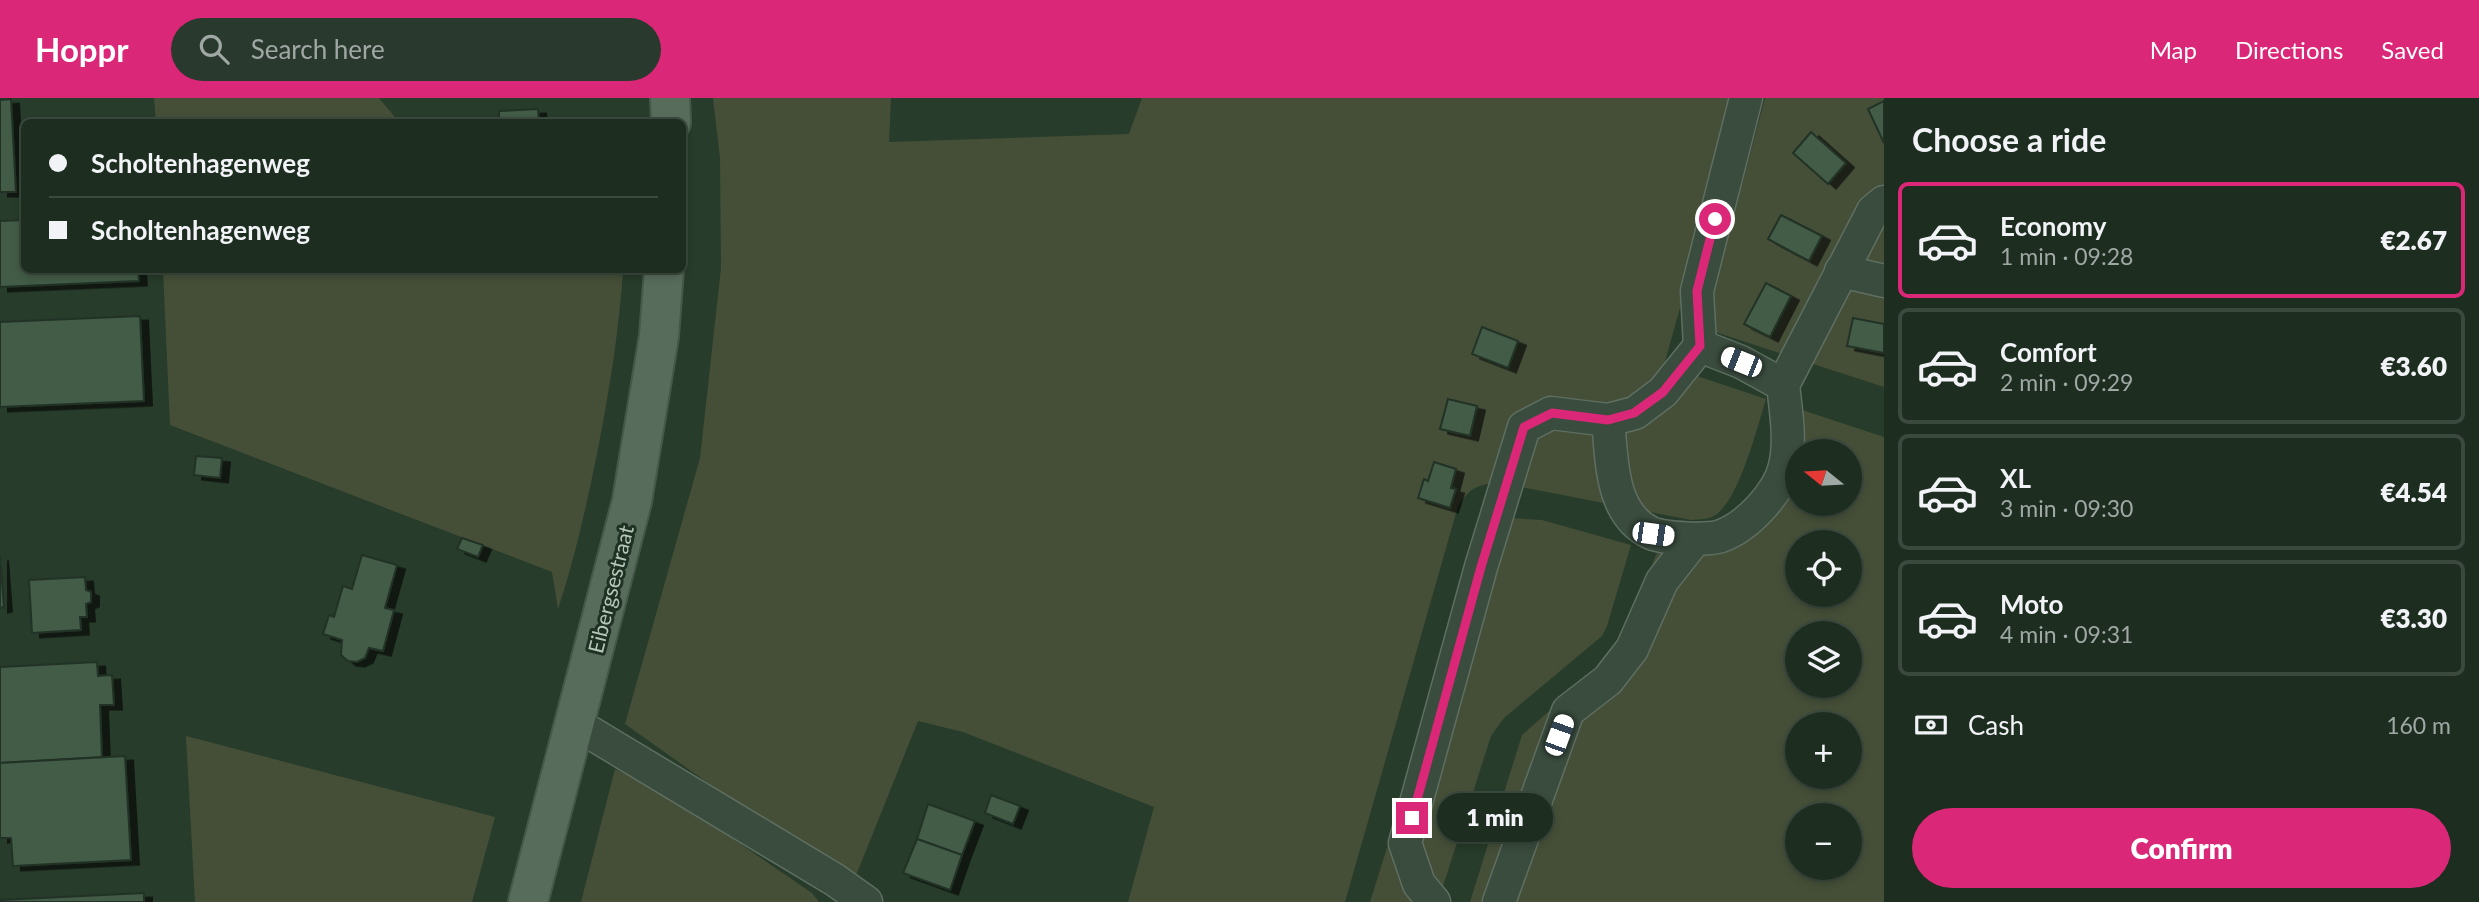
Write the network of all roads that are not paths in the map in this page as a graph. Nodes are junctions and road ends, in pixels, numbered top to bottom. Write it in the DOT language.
graph roads {
  1 [pos="670,98"];
  2 [pos="1746,98"];
  3 [pos="671,119"];
  4 [pos="1884,202"];
  5 [pos="1840,271"];
  6 [pos="664,273"];
  7 [pos="1884,281"];
  8 [pos="1700,346"];
  9 [pos="1783,385"];
  10 [pos="1608,420"];
  11 [pos="1695,539"];
  12 [pos="576,724"];
  13 [pos="528,902"];
  14 [pos="866,902"];
  15 [pos="1434,902"];
  16 [pos="1499,902"];
  1 -- 3 [label="main road"];
  2 -- 8 [label="street"];
  4 -- 5 [label="street"];
  5 -- 7 [label="street"];
  5 -- 9 [label="street"];
  6 -- 12 [label="main road, Eibergsestraat"];
  8 -- 9 [label="street"];
  8 -- 10 [label="street"];
  9 -- 11 [label="street"];
  10 -- 11 [label="street"];
  10 -- 15 [label="street"];
  11 -- 16 [label="street"];
  12 -- 13 [label="main road, Eibergsestraat"];
  12 -- 14 [label="street"];
}
